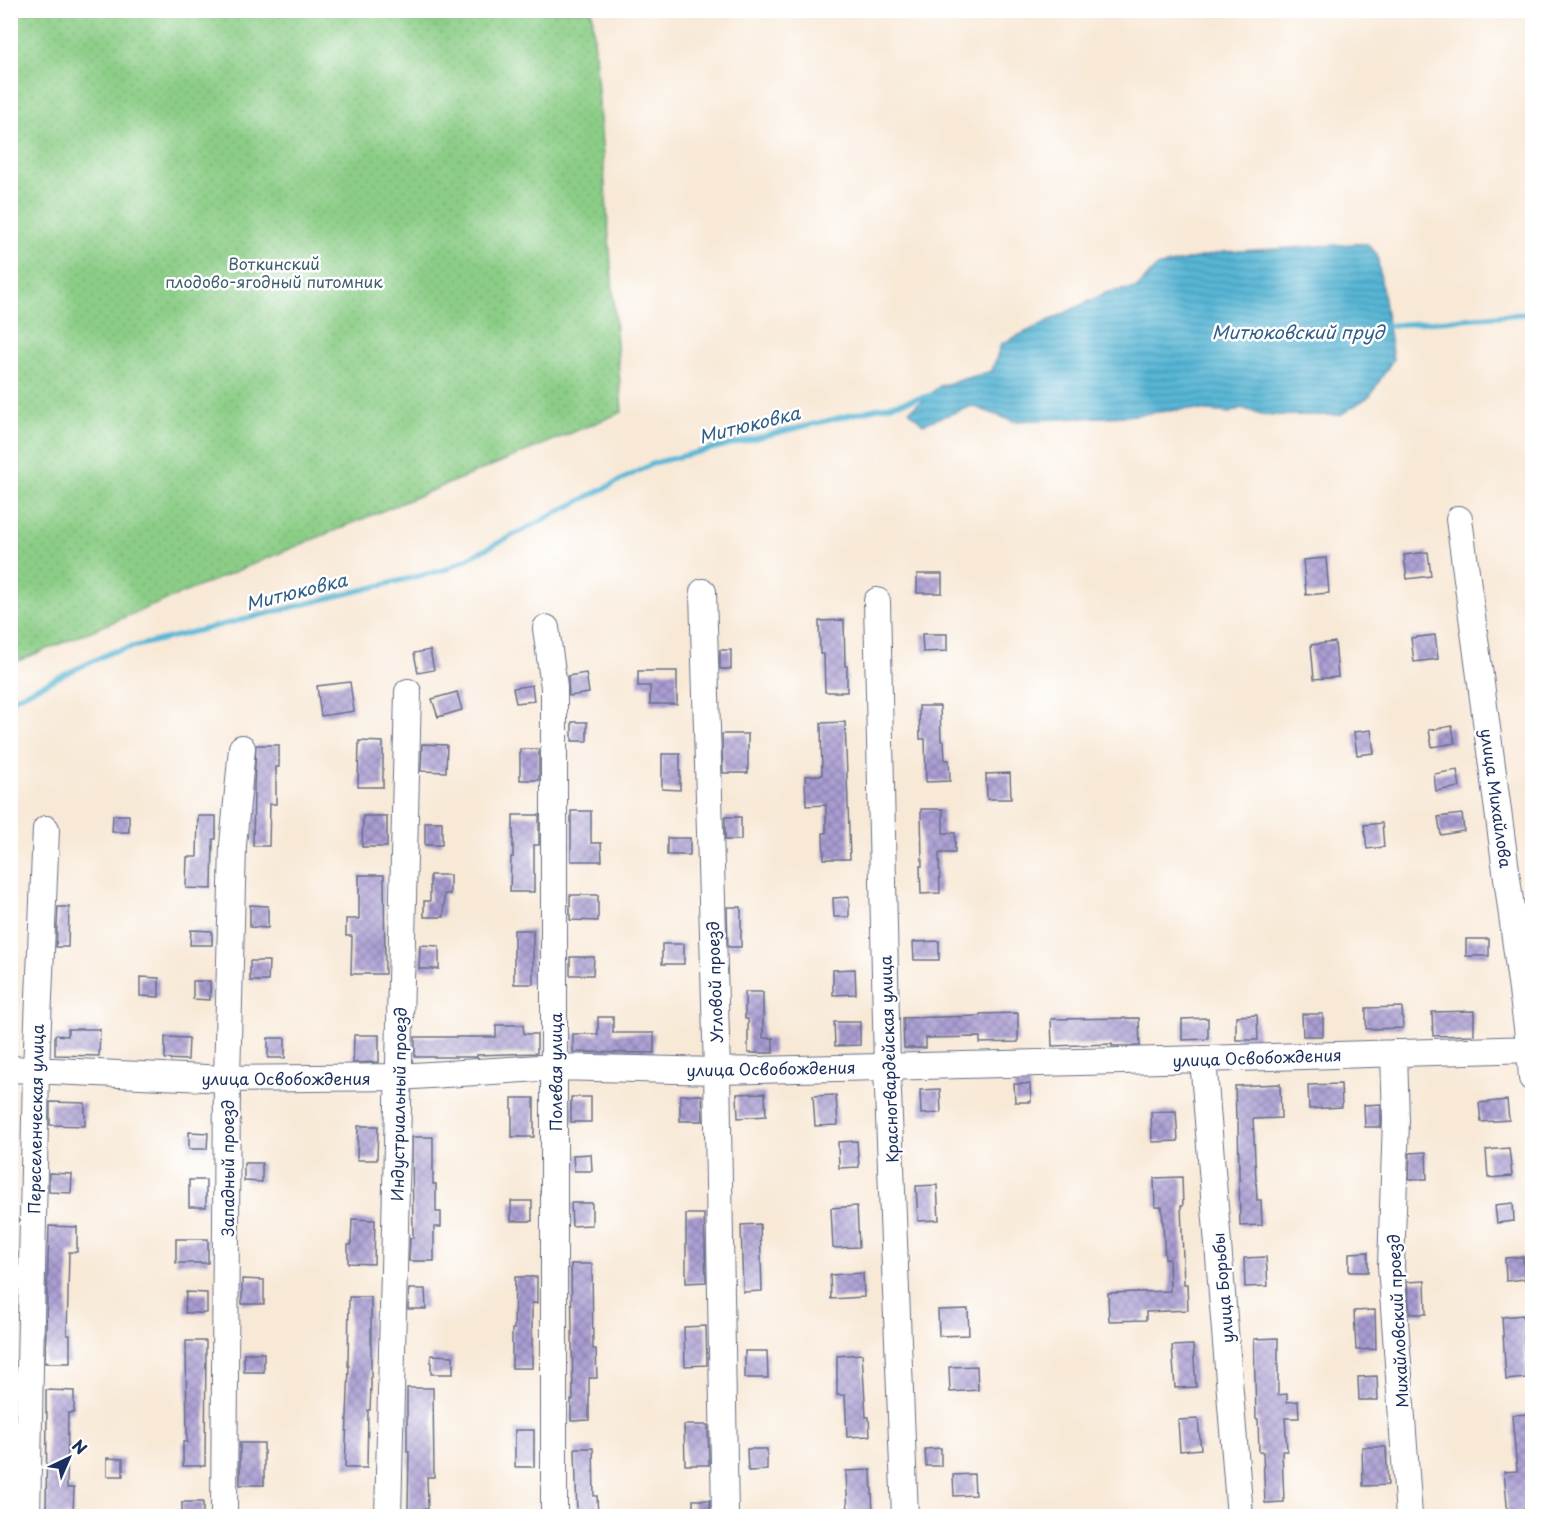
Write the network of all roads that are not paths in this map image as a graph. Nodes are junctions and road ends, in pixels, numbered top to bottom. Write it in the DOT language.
graph roads {
  1 [pos="1460,519"];
  2 [pos="703,592"];
  3 [pos="877,601"];
  4 [pos="546,628"];
  5 [pos="408,693"];
  6 [pos="242,748"];
  7 [pos="46,829"];
  8 [pos="1531,1050"];
  9 [pos="1394,1053"];
  10 [pos="1203,1059"];
  11 [pos="887,1066"];
  12 [pos="555,1067"];
  13 [pos="23,1070"];
  14 [pos="717,1071"];
  15 [pos="398,1077"];
  16 [pos="1533,1078"];
  17 [pos="227,1079"];
  18 [pos="27,1516"];
  19 [pos="224,1516"];
  20 [pos="388,1516"];
  21 [pos="554,1516"];
  22 [pos="725,1516"];
  23 [pos="905,1516"];
  24 [pos="1240,1516"];
  25 [pos="1408,1516"];
  1 -- 8 [label="street, улица Михайлова"];
  2 -- 14 [label="street, Угловой проезд"];
  3 -- 11 [label="street, Красногвардейская улица"];
  4 -- 12 [label="street, Полевая улица"];
  5 -- 15 [label="street, Индустриальный проезд"];
  6 -- 17 [label="street, Западный проезд"];
  7 -- 13 [label="street, Переселенческая улица"];
  8 -- 9 [label="street, улица Освобождения"];
  8 -- 16 [label="street, улица Михайлова"];
  9 -- 10 [label="street, улица Освобождения"];
  9 -- 25 [label="street, Михайловский проезд"];
  10 -- 11 [label="street, улица Освобождения"];
  10 -- 24 [label="street, улица Борьбы"];
  11 -- 14 [label="street, улица Освобождения"];
  11 -- 23 [label="street, Красногвардейская улица"];
  12 -- 14 [label="street, улица Освобождения"];
  12 -- 15 [label="street, улица Освобождения"];
  12 -- 21 [label="street, Полевая улица"];
  13 -- 17 [label="street, улица Освобождения"];
  13 -- 18 [label="street, Переселенческая улица"];
  14 -- 22 [label="street, Угловой проезд"];
  15 -- 17 [label="street, улица Освобождения"];
  15 -- 20 [label="street, Индустриальный проезд"];
  17 -- 19 [label="street, Западный проезд"];
}
